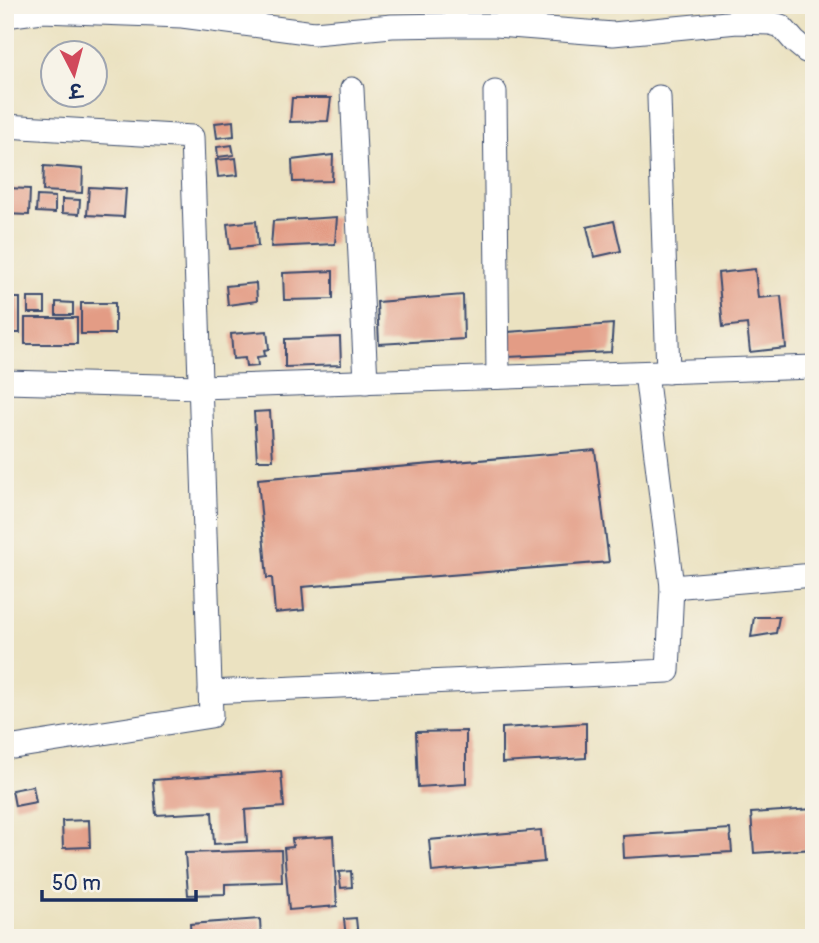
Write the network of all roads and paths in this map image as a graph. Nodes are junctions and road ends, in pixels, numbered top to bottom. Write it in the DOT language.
graph roads {
  1 [pos="5,16"];
  2 [pos="814,54"];
  3 [pos="352,89"];
  4 [pos="495,92"];
  5 [pos="659,97"];
  6 [pos="5,126"];
  7 [pos="814,367"];
  8 [pos="657,372"];
  9 [pos="498,377"];
  10 [pos="5,382"];
  11 [pos="366,382"];
  12 [pos="200,387"];
  13 [pos="814,575"];
  14 [pos="672,587"];
  15 [pos="210,691"];
  16 [pos="14,747"];
  1 -- 2 [label="street"];
  3 -- 11 [label="street"];
  4 -- 9 [label="street"];
  5 -- 8 [label="street"];
  6 -- 12 [label="street"];
  7 -- 8 [label="street"];
  8 -- 9 [label="street"];
  8 -- 14 [label="street"];
  9 -- 11 [label="street"];
  10 -- 12 [label="street"];
  11 -- 12 [label="street"];
  12 -- 15 [label="street"];
  13 -- 14 [label="street"];
  14 -- 15 [label="street"];
  15 -- 16 [label="street"];
}
